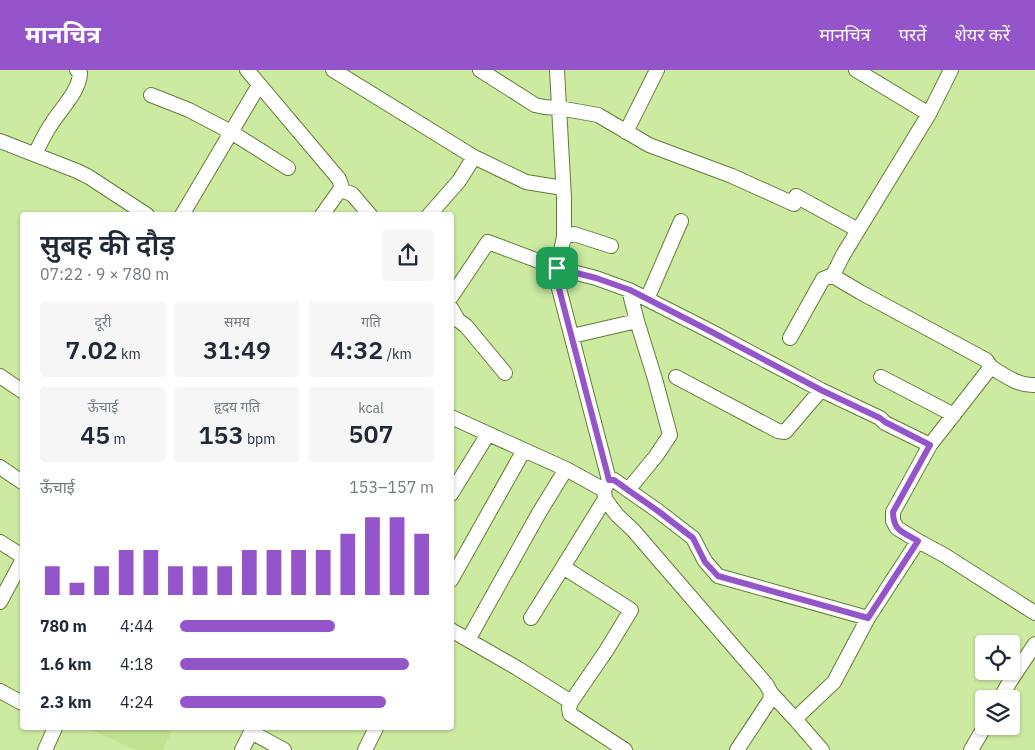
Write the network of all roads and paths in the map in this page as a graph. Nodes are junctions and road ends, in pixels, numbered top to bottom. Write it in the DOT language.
graph roads {
  1 [pos="77,70"];
  2 [pos="332,70"];
  3 [pos="480,70"];
  4 [pos="557,70"];
  5 [pos="657,70"];
  6 [pos="856,70"];
  7 [pos="951,70"];
  8 [pos="254,75"];
  9 [pos="151,95"];
  10 [pos="559,108"];
  11 [pos="929,114"];
  12 [pos="231,132"];
  13 [pos="626,132"];
  14 [pos="0,141"];
  15 [pos="34,154"];
  16 [pos="474,157"];
  17 [pos="288,168"];
  18 [pos="564,188"];
  19 [pos="340,190"];
  20 [pos="142,212"];
  21 [pos="184,212"];
  22 [pos="324,212"];
  23 [pos="367,212"];
  24 [pos="432,212"];
  25 [pos="681,221"];
  26 [pos="858,230"];
  27 [pos="564,236"];
  28 [pos="611,246"];
  29 [pos="557,268"];
  30 [pos="833,275"];
  31 [pos="630,290"];
  32 [pos="454,293"];
  33 [pos="647,299"];
  34 [pos="454,320"];
  35 [pos="637,321"];
  36 [pos="572,336"];
  37 [pos="790,338"];
  38 [pos="991,367"];
  39 [pos="505,373"];
  40 [pos="0,376"];
  41 [pos="676,377"];
  42 [pos="881,377"];
  43 [pos="1035,385"];
  44 [pos="20,390"];
  45 [pos="821,390"];
  46 [pos="954,415"];
  47 [pos="454,418"];
  48 [pos="488,434"];
  49 [pos="930,445"];
  50 [pos="524,450"];
  51 [pos="0,467"];
  52 [pos="566,469"];
  53 [pos="20,481"];
  54 [pos="454,489"];
  55 [pos="606,490"];
  56 [pos="628,490"];
  57 [pos="918,541"];
  58 [pos="0,542"];
  59 [pos="20,555"];
  60 [pos="456,560"];
  61 [pos="20,565"];
  62 [pos="563,567"];
  63 [pos="0,602"];
  64 [pos="1035,613"];
  65 [pos="531,618"];
  66 [pos="868,618"];
  67 [pos="454,632"];
  68 [pos="468,640"];
  69 [pos="1035,644"];
  70 [pos="1005,690"];
  71 [pos="0,691"];
  72 [pos="771,692"];
  73 [pos="20,702"];
  74 [pos="571,702"];
  75 [pos="795,718"];
  76 [pos="54,730"];
  77 [pos="251,730"];
  78 [pos="375,730"];
  79 [pos="980,735"];
  80 [pos="45,750"];
  81 [pos="242,750"];
  82 [pos="284,750"];
  83 [pos="365,750"];
  84 [pos="625,750"];
  85 [pos="737,750"];
  86 [pos="822,750"];
  87 [pos="972,750"];
  1 -- 15 [label="street"];
  2 -- 16 [label="street"];
  3 -- 10 [label="street"];
  4 -- 10 [label="street"];
  5 -- 13 [label="street"];
  6 -- 11 [label="street"];
  7 -- 11 [label="street"];
  8 -- 12 [label="street"];
  8 -- 19 [label="street"];
  9 -- 12 [label="street"];
  10 -- 13 [label="street"];
  10 -- 18 [label="street"];
  11 -- 26 [label="street"];
  12 -- 17 [label="street"];
  12 -- 21 [label="street"];
  13 -- 26 [label="street"];
  14 -- 15 [label="street"];
  15 -- 20 [label="street"];
  16 -- 18 [label="street"];
  16 -- 24 [label="street"];
  18 -- 27 [label="street"];
  19 -- 22 [label="street"];
  19 -- 23 [label="street"];
  25 -- 33 [label="street"];
  26 -- 30 [label="street"];
  27 -- 28 [label="street"];
  27 -- 29 [label="street"];
  29 -- 31 [label="street"];
  29 -- 32 [label="street"];
  29 -- 36 [label="street"];
  30 -- 37 [label="street"];
  30 -- 38 [label="street"];
  31 -- 33 [label="street"];
  31 -- 35 [label="street"];
  33 -- 45 [label="street"];
  34 -- 39 [label="street"];
  35 -- 36 [label="street"];
  35 -- 56 [label="street"];
  36 -- 55 [label="street"];
  38 -- 43 [label="street"];
  38 -- 46 [label="street"];
  40 -- 44 [label="street"];
  41 -- 45 [label="street"];
  42 -- 46 [label="street"];
  45 -- 49 [label="street"];
  46 -- 49 [label="street"];
  47 -- 48 [label="street"];
  48 -- 50 [label="street"];
  48 -- 54 [label="street"];
  49 -- 57 [label="street"];
  50 -- 52 [label="street"];
  50 -- 60 [label="street"];
  51 -- 53 [label="street"];
  52 -- 55 [label="street"];
  52 -- 68 [label="street"];
  55 -- 56 [label="street"];
  55 -- 62 [label="street"];
  55 -- 72 [label="street"];
  56 -- 66 [label="street"];
  57 -- 64 [label="street"];
  57 -- 66 [label="street"];
  58 -- 59 [label="street"];
  61 -- 63 [label="street"];
  62 -- 65 [label="street"];
  62 -- 74 [label="street"];
  66 -- 75 [label="street"];
  67 -- 68 [label="street"];
  68 -- 74 [label="street"];
  69 -- 70 [label="street"];
  71 -- 73 [label="street"];
  72 -- 75 [label="street"];
  72 -- 85 [label="street"];
  74 -- 84 [label="street"];
  75 -- 86 [label="street"];
  76 -- 80 [label="street"];
  77 -- 81 [label="street"];
  77 -- 82 [label="street"];
  78 -- 83 [label="street"];
  79 -- 87 [label="street"];
}
